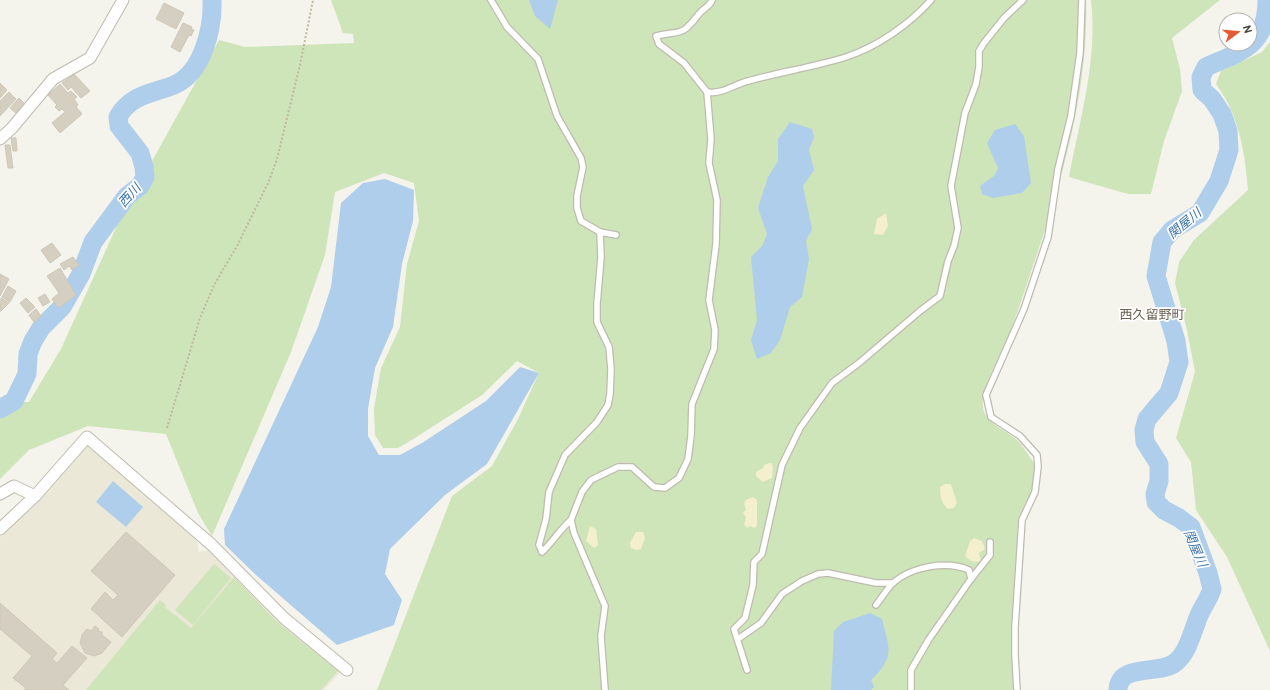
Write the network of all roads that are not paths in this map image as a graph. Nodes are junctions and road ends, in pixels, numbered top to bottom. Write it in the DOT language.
graph roads {
  1 [pos="123,0"];
  2 [pos="492,0"];
  3 [pos="712,0"];
  4 [pos="932,0"];
  5 [pos="1023,0"];
  6 [pos="1082,0"];
  7 [pos="707,92"];
  8 [pos="0,139"];
  9 [pos="600,232"];
  10 [pos="616,235"];
  11 [pos="0,494"];
  12 [pos="35,496"];
  13 [pos="571,520"];
  14 [pos="0,529"];
  15 [pos="990,542"];
  16 [pos="971,578"];
  17 [pos="893,583"];
  18 [pos="876,605"];
  19 [pos="738,638"];
  20 [pos="347,670"];
  21 [pos="747,670"];
  22 [pos="605,690"];
  23 [pos="911,690"];
  24 [pos="1017,690"];
  1 -- 8 [label="street"];
  2 -- 9 [label="lane"];
  3 -- 7 [label="lane"];
  4 -- 7 [label="lane"];
  5 -- 19 [label="lane"];
  6 -- 24 [label="lane"];
  7 -- 13 [label="lane"];
  9 -- 10 [label="lane"];
  9 -- 13 [label="lane"];
  11 -- 12 [label="street"];
  12 -- 14 [label="street"];
  12 -- 20 [label="street"];
  13 -- 22 [label="lane"];
  15 -- 16 [label="lane"];
  16 -- 17 [label="lane"];
  16 -- 23 [label="lane"];
  17 -- 18 [label="lane"];
  17 -- 19 [label="lane"];
  19 -- 21 [label="lane"];
}
